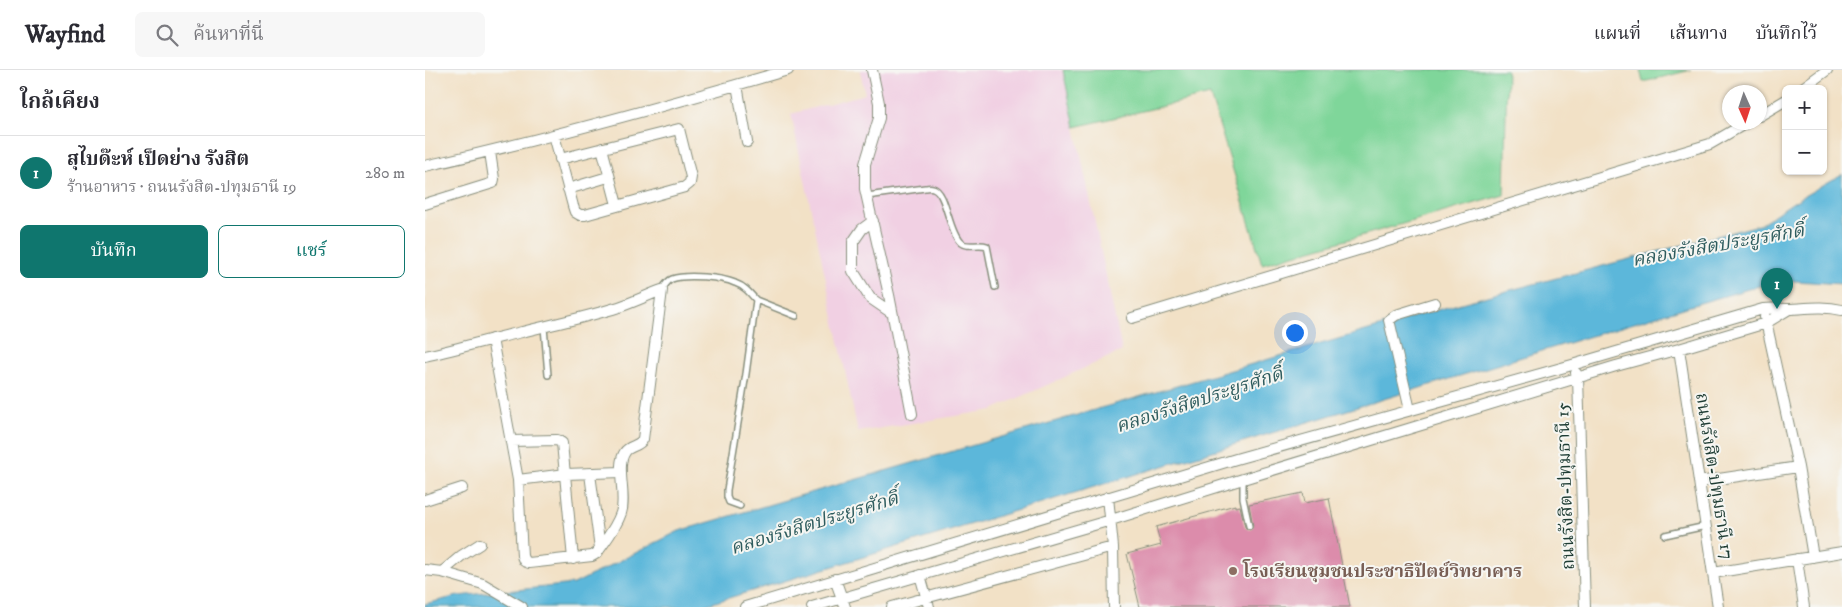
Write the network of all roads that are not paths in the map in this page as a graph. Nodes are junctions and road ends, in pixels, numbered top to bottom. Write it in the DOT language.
graph roads {
  1 [pos="788,70"];
  2 [pos="872,70"];
  3 [pos="1827,70"];
  4 [pos="737,84"];
  5 [pos="1806,85"];
  6 [pos="1782,102"];
  7 [pos="1767,111"];
  8 [pos="1734,130"];
  9 [pos="554,135"];
  10 [pos="747,142"];
  11 [pos="602,148"];
  12 [pos="489,152"];
  13 [pos="560,159"];
  14 [pos="425,166"];
  15 [pos="608,177"];
  16 [pos="569,188"];
  17 [pos="866,196"];
  18 [pos="425,204"];
  19 [pos="617,205"];
  20 [pos="873,221"];
  21 [pos="995,287"];
  22 [pos="662,290"];
  23 [pos="756,300"];
  24 [pos="1435,303"];
  25 [pos="1763,309"];
  26 [pos="1789,309"];
  27 [pos="1842,310"];
  28 [pos="892,313"];
  29 [pos="796,316"];
  30 [pos="1132,318"];
  31 [pos="1766,323"];
  32 [pos="544,327"];
  33 [pos="492,339"];
  34 [pos="1679,349"];
  35 [pos="425,356"];
  36 [pos="1572,365"];
  37 [pos="548,375"];
  38 [pos="1578,377"];
  39 [pos="1410,410"];
  40 [pos="912,414"];
  41 [pos="511,441"];
  42 [pos="1798,467"];
  43 [pos="621,472"];
  44 [pos="566,474"];
  45 [pos="590,474"];
  46 [pos="1243,479"];
  47 [pos="518,480"];
  48 [pos="1699,482"];
  49 [pos="462,488"];
  50 [pos="1108,497"];
  51 [pos="425,500"];
  52 [pos="740,506"];
  53 [pos="1111,520"];
  54 [pos="1249,526"];
  55 [pos="1706,526"];
  56 [pos="1665,535"];
  57 [pos="480,544"];
  58 [pos="600,548"];
  59 [pos="1113,548"];
  60 [pos="1842,552"];
  61 [pos="1813,557"];
  62 [pos="573,559"];
  63 [pos="1797,559"];
  64 [pos="425,570"];
  65 [pos="443,572"];
  66 [pos="1713,573"];
  67 [pos="920,575"];
  68 [pos="835,579"];
  69 [pos="928,602"];
  70 [pos="843,603"];
  71 [pos="522,607"];
  72 [pos="745,607"];
  73 [pos="813,607"];
  74 [pos="892,607"];
  75 [pos="1114,607"];
  76 [pos="1585,607"];
  77 [pos="1719,607"];
  78 [pos="1804,607"];
  1 -- 4 [label="street"];
  2 -- 17 [label="street"];
  3 -- 5 [label="street"];
  4 -- 9 [label="street"];
  4 -- 10 [label="street"];
  6 -- 7 [label="street"];
  8 -- 30 [label="street"];
  9 -- 12 [label="street"];
  9 -- 13 [label="street"];
  11 -- 13 [label="street"];
  11 -- 15 [label="street"];
  11 -- 19 [label="street"];
  12 -- 14 [label="street"];
  12 -- 18 [label="street"];
  13 -- 16 [label="street"];
  15 -- 16 [label="street"];
  15 -- 19 [label="street"];
  16 -- 19 [label="street"];
  17 -- 20 [label="street"];
  17 -- 21 [label="lane"];
  20 -- 28 [label="street"];
  20 -- 28 [label="street"];
  22 -- 23 [label="lane"];
  22 -- 32 [label="street"];
  22 -- 43 [label="street"];
  23 -- 29 [label="lane"];
  23 -- 52 [label="lane"];
  24 -- 39 [label="street"];
  25 -- 26 [label="street"];
  25 -- 31 [label="street"];
  25 -- 36 [label="street"];
  26 -- 27 [label="street"];
  26 -- 31 [label="street"];
  28 -- 40 [label="street"];
  31 -- 34 [label="street"];
  31 -- 42 [label="street"];
  32 -- 33 [label="street"];
  32 -- 37 [label="lane"];
  33 -- 35 [label="street"];
  33 -- 41 [label="street"];
  34 -- 38 [label="street"];
  34 -- 48 [label="street, ถนนรังสิต-ปทุมธานี 17"];
  36 -- 38 [label="street, ถนนรังสิต-ปทุมธานี 15"];
  36 -- 39 [label="street"];
  38 -- 46 [label="street"];
  38 -- 76 [label="street, ถนนรังสิต-ปทุมธานี 15"];
  39 -- 50 [label="street"];
  41 -- 44 [label="street"];
  41 -- 47 [label="street"];
  42 -- 48 [label="street"];
  42 -- 61 [label="street"];
  43 -- 45 [label="street"];
  43 -- 58 [label="street"];
  44 -- 45 [label="street"];
  44 -- 47 [label="street"];
  44 -- 62 [label="street"];
  45 -- 58 [label="street"];
  46 -- 53 [label="street"];
  46 -- 54 [label="lane"];
  47 -- 62 [label="street"];
  48 -- 55 [label="street, ถนนรังสิต-ปทุมธานี 17"];
  49 -- 51 [label="street"];
  50 -- 53 [label="street"];
  50 -- 68 [label="street"];
  53 -- 59 [label="street"];
  53 -- 67 [label="street"];
  55 -- 56 [label="lane"];
  55 -- 66 [label="street, ถนนรังสิต-ปทุมธานี 17"];
  57 -- 65 [label="street"];
  58 -- 62 [label="street"];
  59 -- 69 [label="street"];
  59 -- 75 [label="street"];
  60 -- 61 [label="street"];
  61 -- 63 [label="street"];
  63 -- 66 [label="street"];
  63 -- 78 [label="street"];
  64 -- 65 [label="street"];
  65 -- 71 [label="street"];
  66 -- 77 [label="street, ถนนรังสิต-ปทุมธานี 17"];
  67 -- 69 [label="street"];
  67 -- 70 [label="street"];
  68 -- 70 [label="street"];
  68 -- 72 [label="street"];
  69 -- 74 [label="street"];
  70 -- 73 [label="street"];
}
